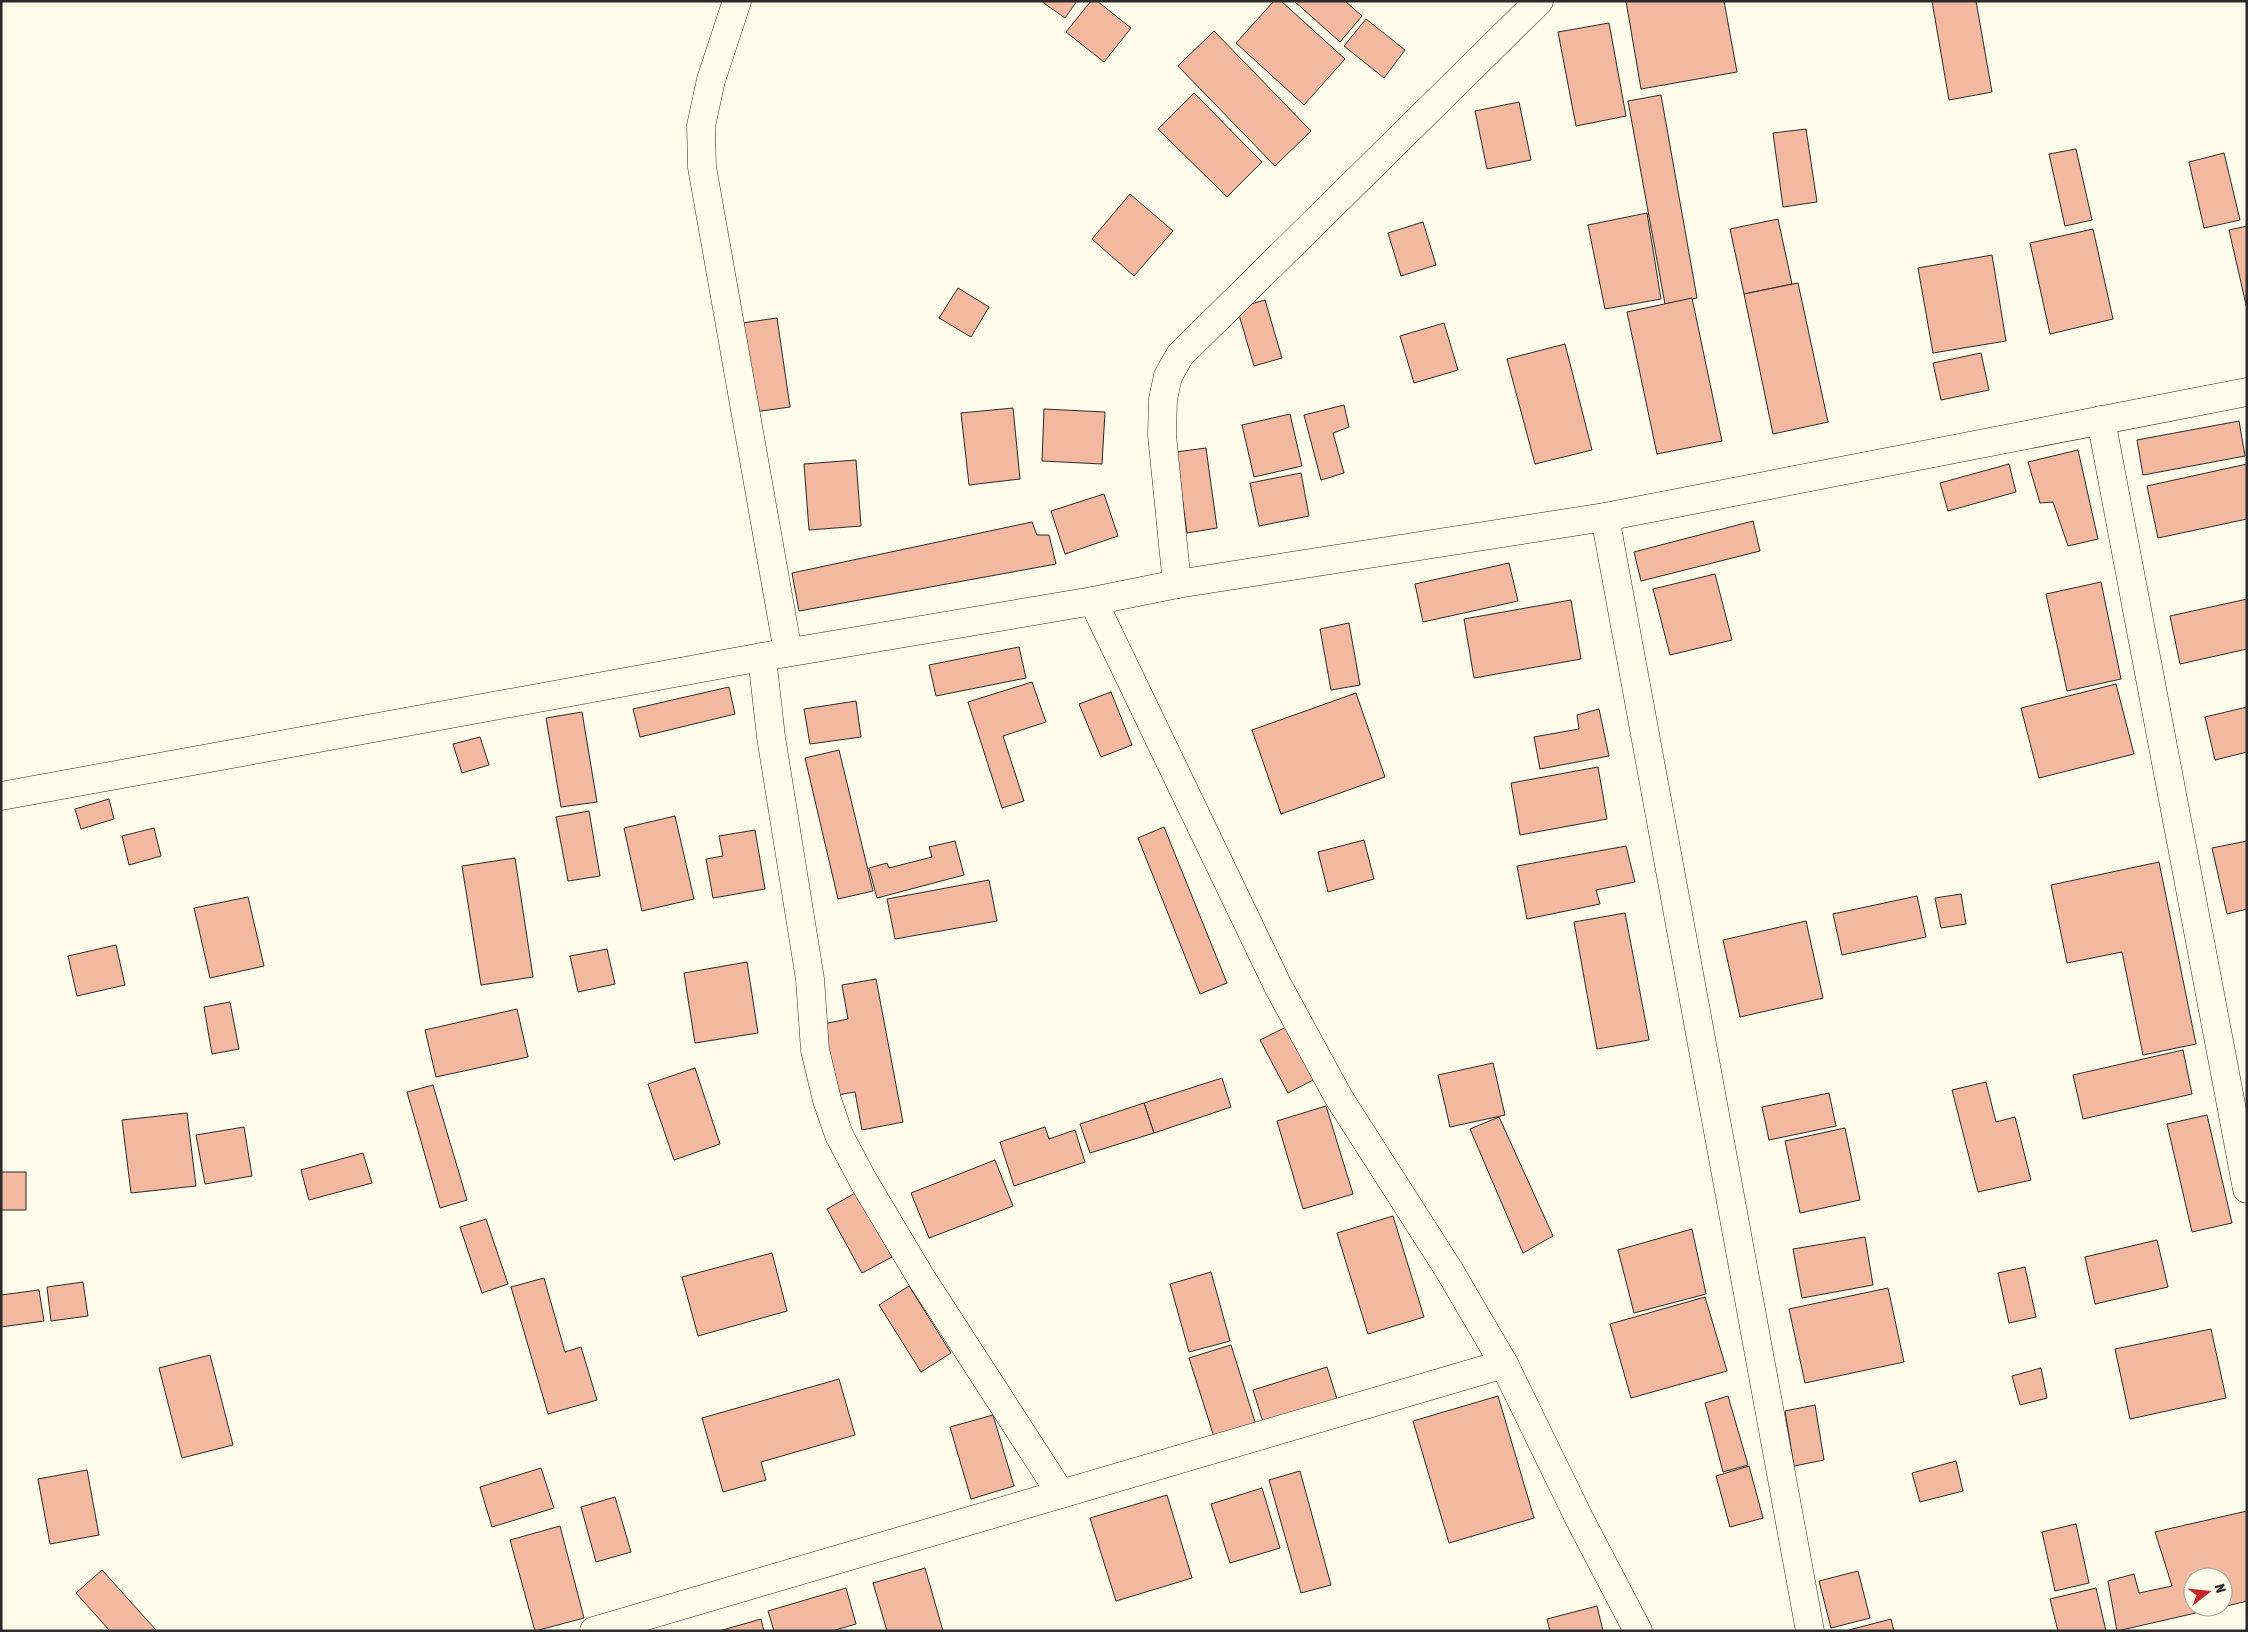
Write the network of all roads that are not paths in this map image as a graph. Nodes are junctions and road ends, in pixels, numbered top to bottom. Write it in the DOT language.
graph roads {
  1 [pos="737,1"];
  2 [pos="1539,1"];
  3 [pos="2247,392"];
  4 [pos="2101,420"];
  5 [pos="1605,517"];
  6 [pos="1177,584"];
  7 [pos="1093,602"];
  8 [pos="775,655"];
  9 [pos="1,796"];
  10 [pos="2247,1189"];
  11 [pos="1504,1364"];
  12 [pos="1061,1494"];
  13 [pos="594,1631"];
  14 [pos="1638,1631"];
  15 [pos="1810,1631"];
  1 -- 8 [label="street"];
  2 -- 6 [label="street"];
  3 -- 4 [label="street"];
  4 -- 5 [label="street"];
  4 -- 10 [label="street"];
  5 -- 6 [label="street"];
  5 -- 15 [label="street"];
  6 -- 7 [label="street"];
  7 -- 8 [label="street"];
  7 -- 11 [label="street"];
  8 -- 9 [label="street"];
  8 -- 12 [label="street"];
  11 -- 12 [label="street"];
  11 -- 14 [label="street"];
  12 -- 13 [label="street"];
}
